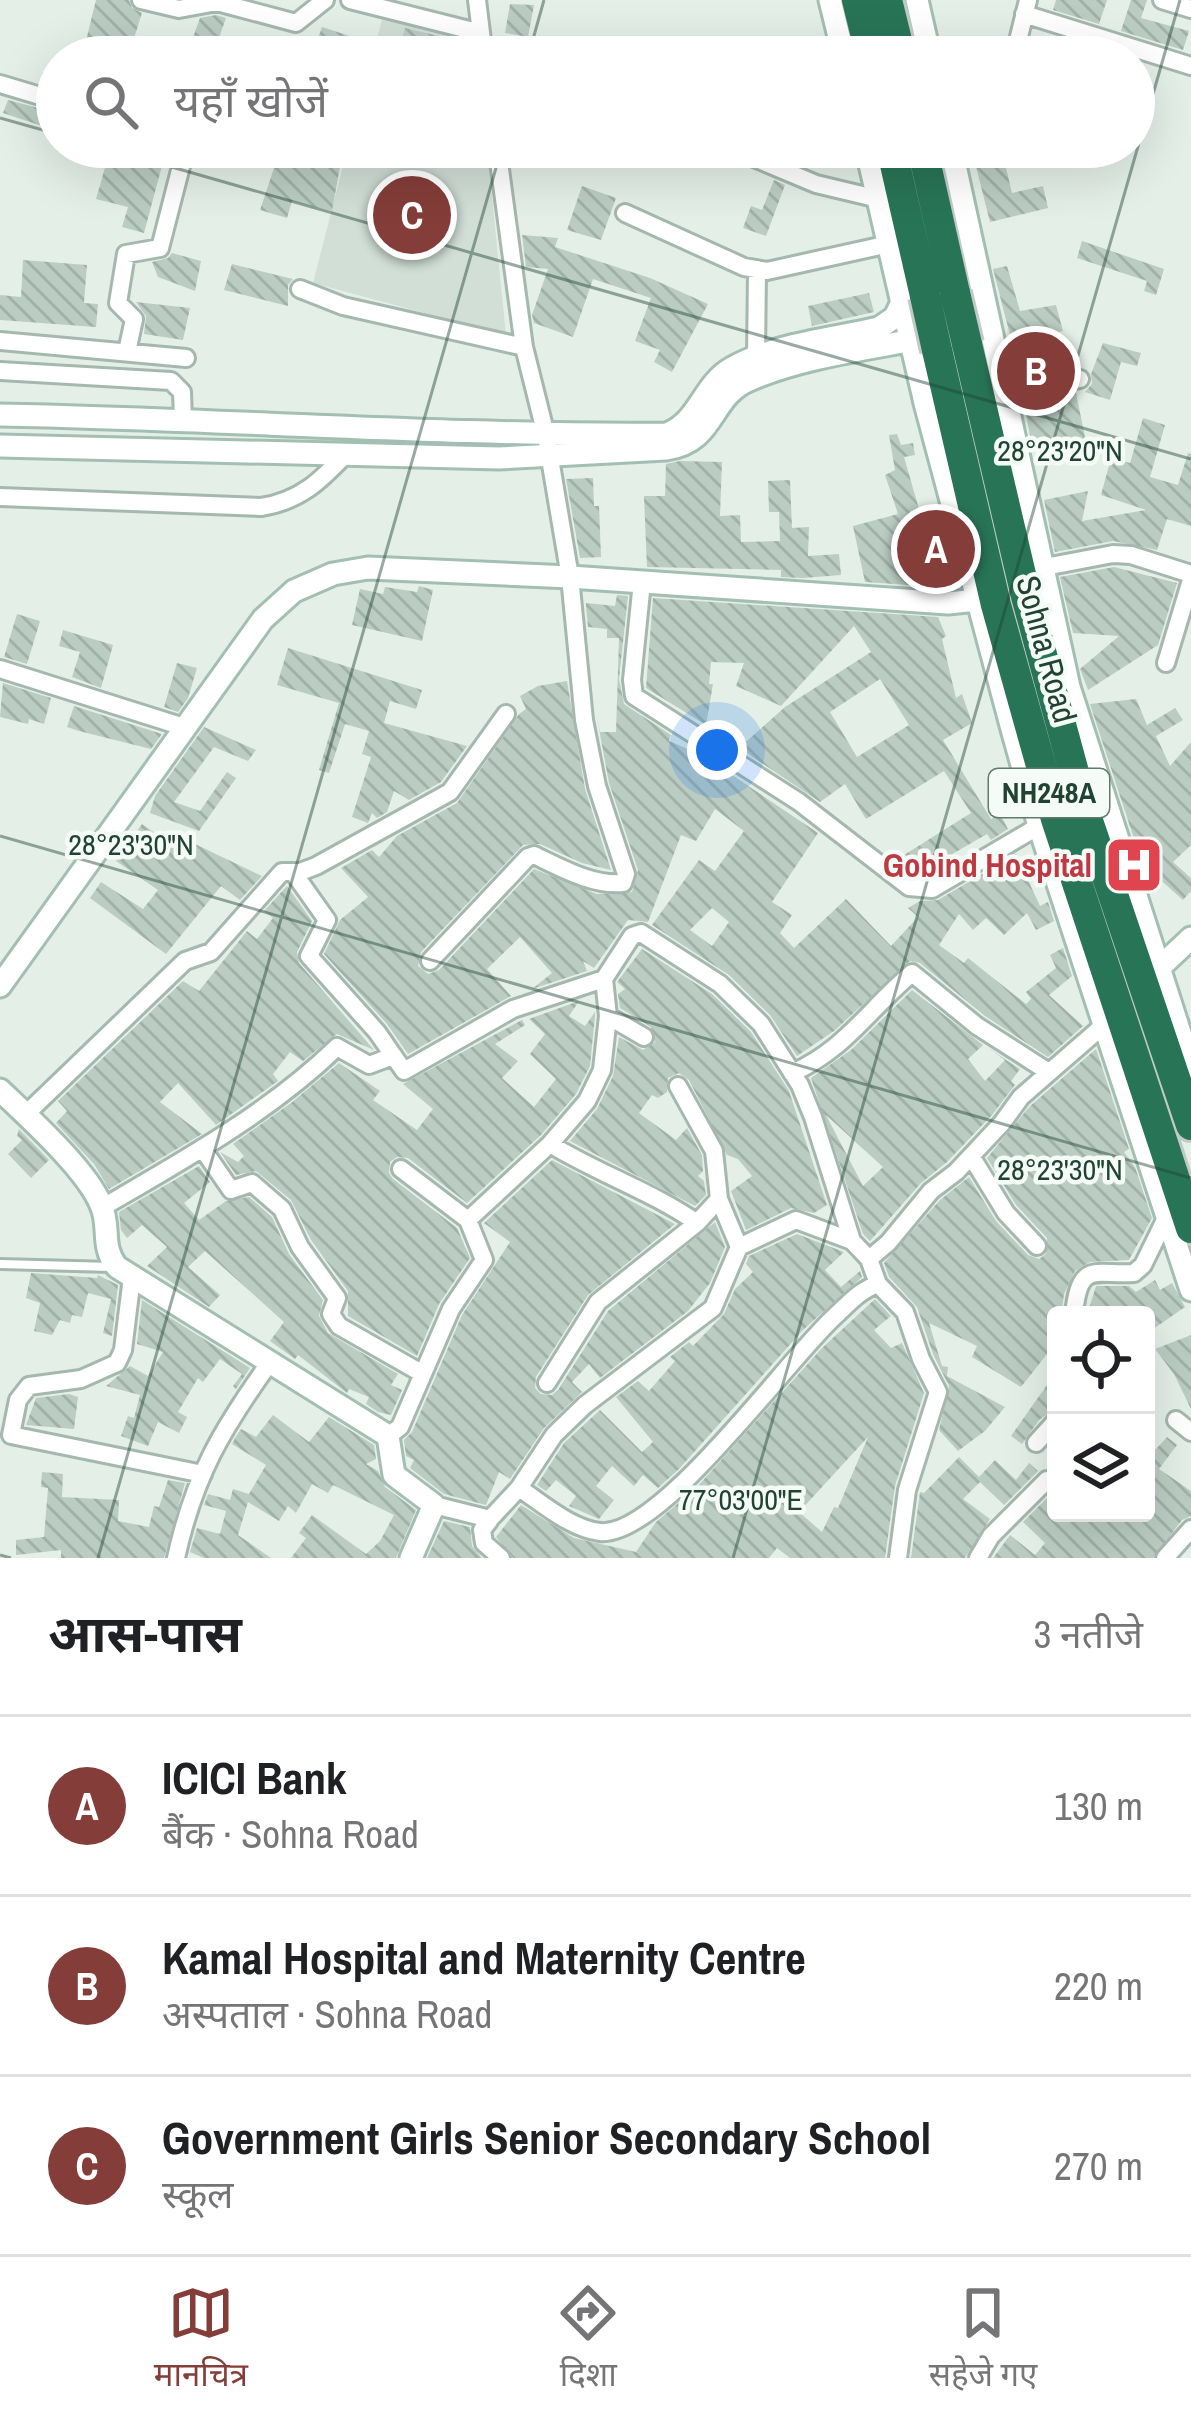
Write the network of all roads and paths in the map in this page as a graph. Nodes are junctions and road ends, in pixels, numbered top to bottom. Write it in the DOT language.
graph roads {
  1 [pos="141,0"];
  2 [pos="325,0"];
  3 [pos="350,0"];
  4 [pos="477,0"];
  5 [pos="830,0"];
  6 [pos="857,0"];
  7 [pos="887,0"];
  8 [pos="917,0"];
  9 [pos="1162,0"];
  10 [pos="1026,7"];
  11 [pos="1191,9"];
  12 [pos="481,33"];
  13 [pos="481,36"];
  14 [pos="839,36"];
  15 [pos="866,36"];
  16 [pos="896,36"];
  17 [pos="925,36"];
  18 [pos="1107,36"];
  19 [pos="1155,53"];
  20 [pos="1191,66"];
  21 [pos="0,84"];
  22 [pos="36,95"];
  23 [pos="181,168"];
  24 [pos="500,168"];
  25 [pos="778,168"];
  26 [pos="871,168"];
  27 [pos="896,168"];
  28 [pos="923,168"];
  29 [pos="951,168"];
  30 [pos="879,199"];
  31 [pos="625,213"];
  32 [pos="890,244"];
  33 [pos="757,269"];
  34 [pos="300,289"];
  35 [pos="928,297"];
  36 [pos="951,340"];
  37 [pos="0,341"];
  38 [pos="524,347"];
  39 [pos="127,352"];
  40 [pos="757,357"];
  41 [pos="186,358"];
  42 [pos="0,370"];
  43 [pos="1080,380"];
  44 [pos="1005,394"];
  45 [pos="0,415"];
  46 [pos="183,419"];
  47 [pos="546,445"];
  48 [pos="0,446"];
  49 [pos="347,453"];
  50 [pos="0,497"];
  51 [pos="1045,567"];
  52 [pos="569,577"];
  53 [pos="1191,577"];
  54 [pos="642,582"];
  55 [pos="977,600"];
  56 [pos="1166,664"];
  57 [pos="0,669"];
  58 [pos="506,714"];
  59 [pos="188,728"];
  60 [pos="1040,826"];
  61 [pos="293,872"];
  62 [pos="1191,938"];
  63 [pos="430,961"];
  64 [pos="1158,969"];
  65 [pos="604,979"];
  66 [pos="0,986"];
  67 [pos="608,1016"];
  68 [pos="1105,1024"];
  69 [pos="644,1037"];
  70 [pos="393,1056"];
  71 [pos="1191,1067"];
  72 [pos="1047,1071"];
  73 [pos="792,1073"];
  74 [pos="679,1086"];
  75 [pos="0,1090"];
  76 [pos="26,1114"];
  77 [pos="1191,1125"];
  78 [pos="550,1144"];
  79 [pos="202,1148"];
  80 [pos="971,1156"];
  81 [pos="401,1169"];
  82 [pos="719,1199"];
  83 [pos="103,1207"];
  84 [pos="468,1220"];
  85 [pos="1179,1222"];
  86 [pos="697,1223"];
  87 [pos="852,1241"];
  88 [pos="1037,1246"];
  89 [pos="739,1247"];
  90 [pos="869,1259"];
  91 [pos="0,1264"];
  92 [pos="125,1272"];
  93 [pos="878,1284"];
  94 [pos="1191,1290"];
  95 [pos="1075,1306"];
  96 [pos="270,1361"];
  97 [pos="423,1374"];
  98 [pos="547,1383"];
  99 [pos="1176,1420"];
  100 [pos="1047,1431"];
  101 [pos="1191,1432"];
  102 [pos="388,1436"];
  103 [pos="1036,1444"];
  104 [pos="202,1474"];
  105 [pos="1047,1480"];
  106 [pos="519,1488"];
  107 [pos="434,1505"];
  108 [pos="489,1521"];
  109 [pos="1191,1529"];
  110 [pos="176,1558"];
  111 [pos="411,1558"];
  112 [pos="501,1558"];
  113 [pos="898,1558"];
  114 [pos="978,1558"];
  115 [pos="1165,1558"];
  1 -- 2 [label="street"];
  3 -- 12 [label="street"];
  4 -- 12 [label="street"];
  5 -- 14 [label="street"];
  6 -- 15 [label="highway"];
  7 -- 16 [label="highway"];
  8 -- 17 [label="street"];
  9 -- 11 [label="street"];
  10 -- 18 [label="street"];
  12 -- 13 [label="street"];
  19 -- 20 [label="street"];
  21 -- 22 [label="street"];
  23 -- 39 [label="street"];
  24 -- 38 [label="street"];
  25 -- 30 [label="street"];
  26 -- 30 [label="street"];
  27 -- 35 [label="highway, Sohna Road / NH248A"];
  28 -- 35 [label="highway, Sohna Road / NH248A"];
  29 -- 36 [label="street"];
  30 -- 32 [label="street"];
  31 -- 33 [label="street"];
  32 -- 33 [label="street"];
  32 -- 35 [label="street"];
  33 -- 40 [label="street"];
  34 -- 38 [label="street"];
  35 -- 36 [label="highway, Sohna Road / NH248A, bridge"];
  35 -- 40 [label="street"];
  36 -- 44 [label="street"];
  36 -- 47 [label="street"];
  36 -- 55 [label="street"];
  36 -- 77 [label="highway, Sohna Road / NH248A"];
  36 -- 85 [label="highway, Sohna Road / NH248A"];
  37 -- 39 [label="street"];
  38 -- 47 [label="street"];
  39 -- 41 [label="street"];
  40 -- 47 [label="street"];
  42 -- 46 [label="street"];
  43 -- 44 [label="street"];
  44 -- 51 [label="street"];
  45 -- 46 [label="street"];
  46 -- 47 [label="street"];
  47 -- 49 [label="street"];
  47 -- 52 [label="street"];
  48 -- 49 [label="street"];
  49 -- 50 [label="street"];
  51 -- 53 [label="street"];
  51 -- 64 [label="street"];
  52 -- 54 [label="street"];
  52 -- 59 [label="street"];
  52 -- 63 [label="street"];
  53 -- 56 [label="street"];
  54 -- 55 [label="street"];
  54 -- 60 [label="street"];
  55 -- 60 [label="street"];
  57 -- 59 [label="street"];
  58 -- 61 [label="street"];
  59 -- 66 [label="street"];
  60 -- 68 [label="street"];
  61 -- 70 [label="street"];
  61 -- 76 [label="street"];
  62 -- 64 [label="street"];
  64 -- 71 [label="street"];
  65 -- 67 [label="street"];
  65 -- 70 [label="street"];
  65 -- 73 [label="street"];
  67 -- 69 [label="street"];
  67 -- 78 [label="street"];
  68 -- 72 [label="street"];
  68 -- 85 [label="street"];
  70 -- 79 [label="street"];
  72 -- 73 [label="street"];
  72 -- 80 [label="street"];
  73 -- 87 [label="street"];
  74 -- 82 [label="street"];
  75 -- 76 [label="street"];
  76 -- 83 [label="street"];
  78 -- 84 [label="street"];
  78 -- 86 [label="street"];
  79 -- 83 [label="street"];
  79 -- 97 [label="street"];
  80 -- 88 [label="street"];
  80 -- 90 [label="street"];
  81 -- 84 [label="street"];
  82 -- 86 [label="street"];
  82 -- 89 [label="street"];
  83 -- 92 [label="street"];
  84 -- 97 [label="street"];
  85 -- 94 [label="street"];
  85 -- 95 [label="street"];
  86 -- 98 [label="street"];
  87 -- 89 [label="street"];
  87 -- 90 [label="street"];
  89 -- 106 [label="street"];
  90 -- 93 [label="street"];
  91 -- 92 [label="lane"];
  92 -- 96 [label="street"];
  92 -- 104 [label="street"];
  93 -- 106 [label="street"];
  93 -- 113 [label="street"];
  96 -- 102 [label="street"];
  96 -- 104 [label="street"];
  97 -- 102 [label="street"];
  99 -- 101 [label="street"];
  100 -- 103 [label="street"];
  102 -- 107 [label="street"];
  104 -- 110 [label="street"];
  105 -- 114 [label="street"];
  106 -- 108 [label="street"];
  107 -- 108 [label="street"];
  107 -- 111 [label="street"];
  108 -- 112 [label="street"];
  109 -- 115 [label="street"];
}
